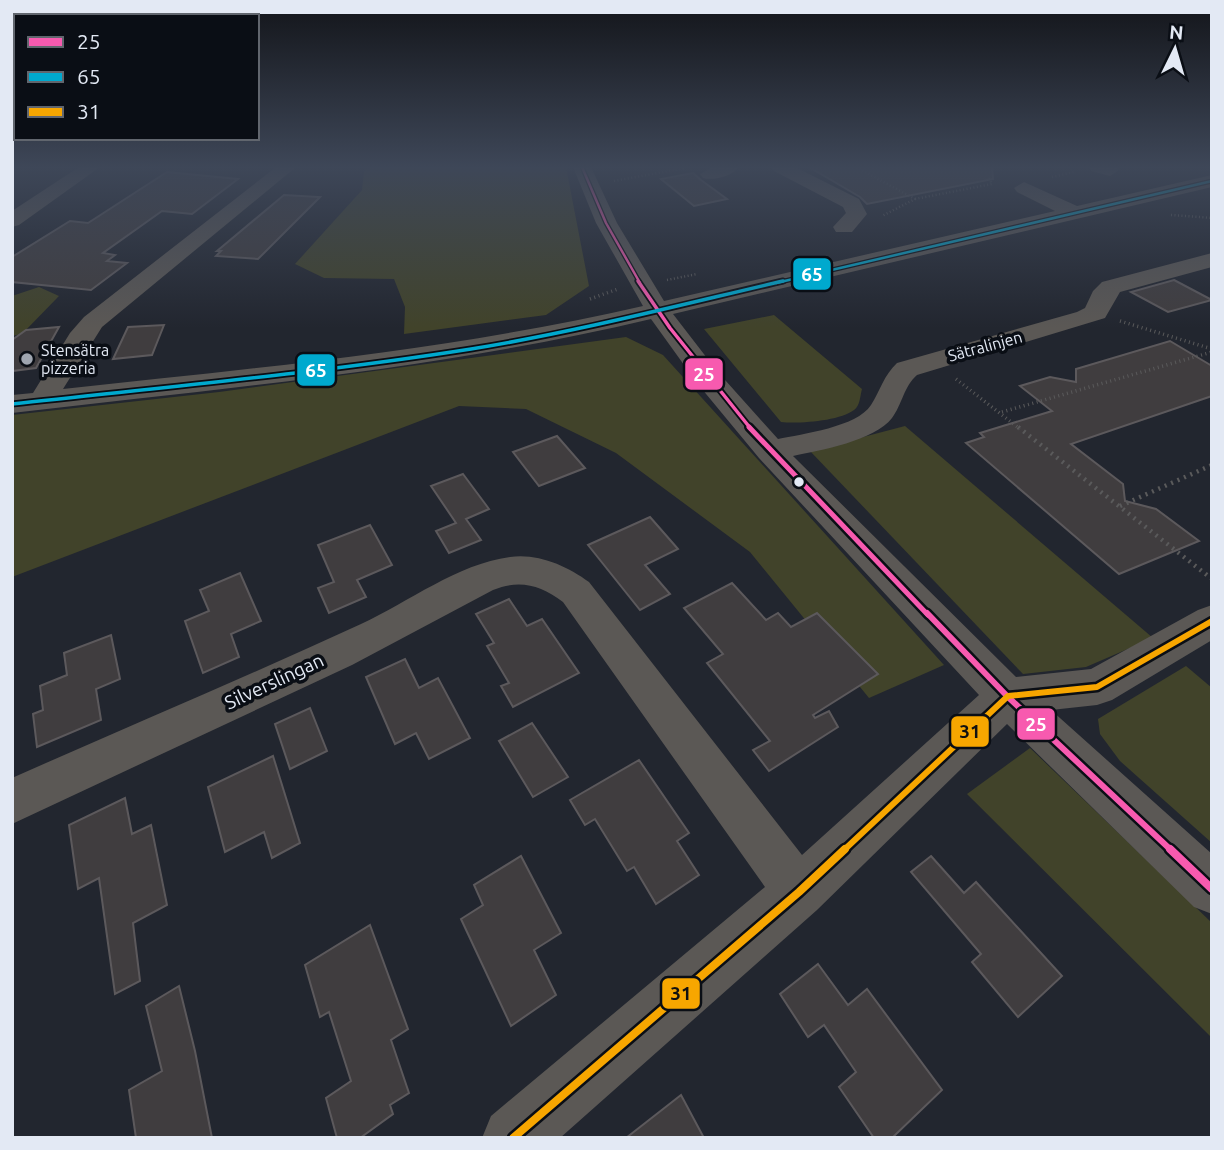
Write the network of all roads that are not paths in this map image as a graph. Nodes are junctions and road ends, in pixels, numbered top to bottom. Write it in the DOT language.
graph roads {
  1 [pos="220,221"];
  2 [pos="604,221"];
  3 [pos="850,221"];
  4 [pos="1030,221"];
  5 [pos="844,227"];
  6 [pos="1212,260"];
  7 [pos="649,297"];
  8 [pos="42,401"];
  9 [pos="12,404"];
  10 [pos="770,451"];
  11 [pos="1212,621"];
  12 [pos="1008,696"];
  13 [pos="12,801"];
  14 [pos="1212,889"];
  15 [pos="799,892"];
  16 [pos="513,1138"];
  1 -- 8 [label="street"];
  2 -- 7 [label="street"];
  3 -- 5 [label="street"];
  4 -- 7 [label="street"];
  6 -- 10 [label="street, Sätralinjen"];
  7 -- 8 [label="street"];
  7 -- 10 [label="street"];
  8 -- 9 [label="street"];
  10 -- 12 [label="street"];
  11 -- 12 [label="street"];
  12 -- 14 [label="street"];
  12 -- 15 [label="street"];
  13 -- 15 [label="street, Silverslingan"];
  15 -- 16 [label="street"];
}
